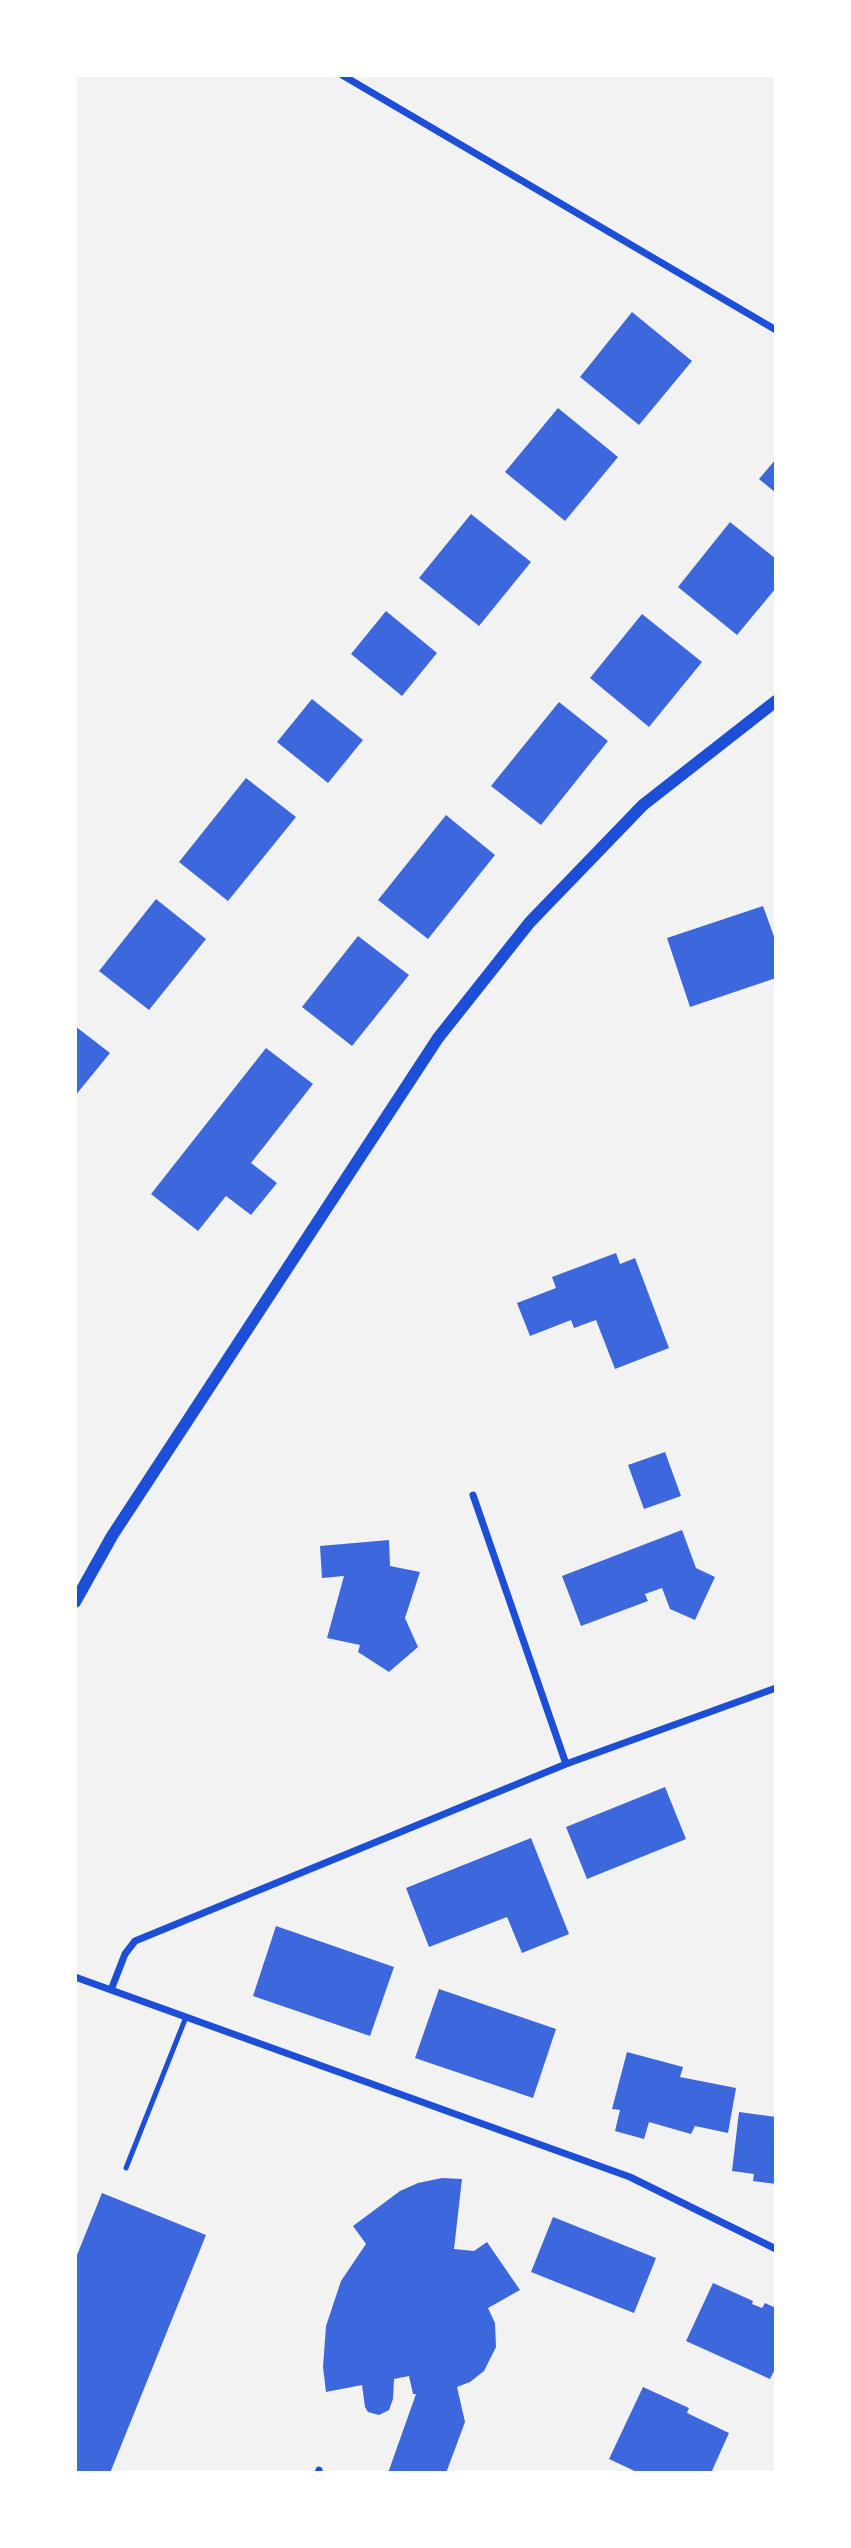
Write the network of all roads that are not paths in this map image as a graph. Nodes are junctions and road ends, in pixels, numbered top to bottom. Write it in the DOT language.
graph roads {
  1 [pos="342,75"];
  2 [pos="776,330"];
  3 [pos="776,701"];
  4 [pos="473,1495"];
  5 [pos="75,1602"];
  6 [pos="776,1688"];
  7 [pos="566,1764"];
  8 [pos="75,1977"];
  9 [pos="111,1990"];
  10 [pos="186,2017"];
  11 [pos="126,2168"];
  12 [pos="776,2249"];
  1 -- 2 [label="street"];
  3 -- 5 [label="street"];
  4 -- 7 [label="street"];
  6 -- 7 [label="street"];
  7 -- 9 [label="street"];
  8 -- 9 [label="street"];
  9 -- 10 [label="street"];
  10 -- 11 [label="lane"];
  10 -- 12 [label="street"];
}
